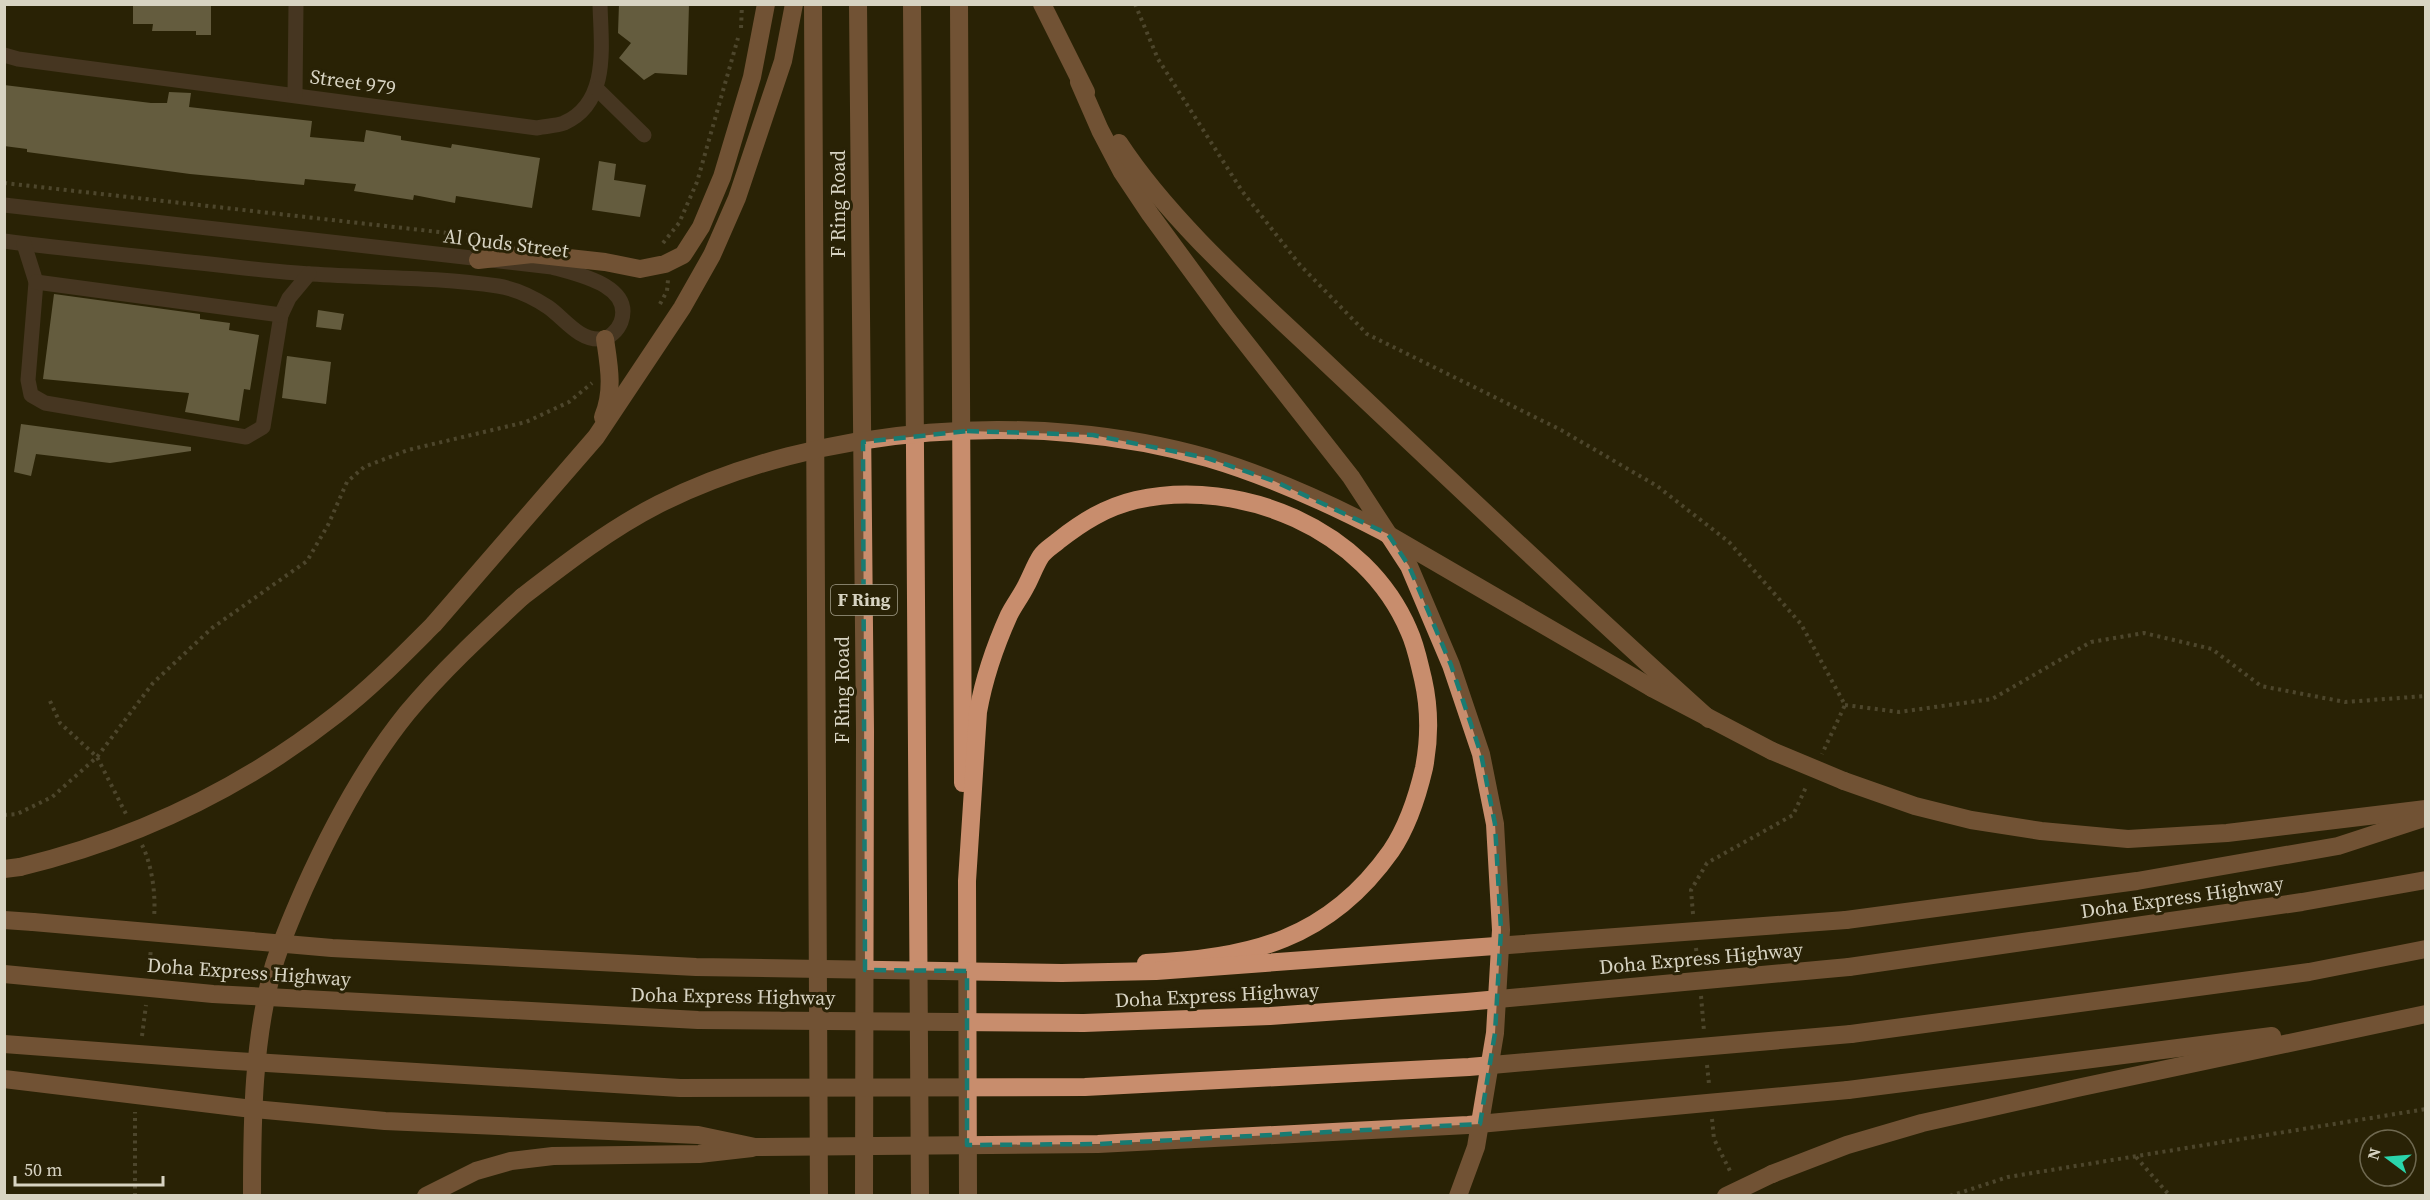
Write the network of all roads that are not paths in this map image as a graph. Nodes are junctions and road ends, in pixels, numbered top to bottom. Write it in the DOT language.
graph roads {
  1 [pos="296,4"];
  2 [pos="600,4"];
  3 [pos="766,4"];
  4 [pos="794,4"];
  5 [pos="813,4"];
  6 [pos="858,4"];
  7 [pos="912,4"];
  8 [pos="958,4"];
  9 [pos="1042,4"];
  10 [pos="4,55"];
  11 [pos="1079,82"];
  12 [pos="597,89"];
  13 [pos="295,96"];
  14 [pos="644,135"];
  15 [pos="4,205"];
  16 [pos="4,241"];
  17 [pos="24,244"];
  18 [pos="477,260"];
  19 [pos="309,274"];
  20 [pos="36,282"];
  21 [pos="281,315"];
  22 [pos="604,339"];
  23 [pos="596,437"];
  24 [pos="1709,719"];
  25 [pos="2426,809"];
  26 [pos="2426,817"];
  27 [pos="12,868"];
  28 [pos="2426,880"];
  29 [pos="967,881"];
  30 [pos="4,920"];
  31 [pos="2426,949"];
  32 [pos="1062,973"];
  33 [pos="4,974"];
  34 [pos="2417,1016"];
  35 [pos="4,1044"];
  36 [pos="4,1079"];
  37 [pos="755,1147"];
  38 [pos="819,1191"];
  39 [pos="252,1196"];
  40 [pos="426,1196"];
  41 [pos="864,1196"];
  42 [pos="920,1196"];
  43 [pos="968,1196"];
  44 [pos="1458,1196"];
  45 [pos="1726,1196"];
  1 -- 13 [label="street"];
  2 -- 12 [label="street, Street 979"];
  3 -- 18 [label="highway"];
  4 -- 23 [label="highway"];
  5 -- 38 [label="highway"];
  6 -- 41 [label="highway, F Ring Road / F Ring"];
  7 -- 42 [label="highway, F Ring"];
  8 -- 29 [label="highway"];
  9 -- 11 [label="highway"];
  10 -- 13 [label="street, Street 979"];
  11 -- 24 [label="highway"];
  11 -- 44 [label="highway"];
  12 -- 13 [label="street, Street 979"];
  12 -- 14 [label="street"];
  15 -- 18 [label="street, Al Quds Street"];
  16 -- 17 [label="street"];
  17 -- 19 [label="street"];
  17 -- 20 [label="street"];
  18 -- 22 [label="street, Al Quds Street"];
  19 -- 21 [label="street"];
  19 -- 22 [label="street"];
  20 -- 21 [label="street"];
  20 -- 21 [label="street"];
  22 -- 23 [label="highway"];
  23 -- 27 [label="highway, bridge"];
  24 -- 25 [label="highway, bridge"];
  24 -- 39 [label="highway, bridge"];
  26 -- 32 [label="highway, bridge"];
  28 -- 33 [label="highway, Doha Express Highway, bridge"];
  29 -- 32 [label="highway, bridge"];
  29 -- 43 [label="highway"];
  30 -- 32 [label="highway, bridge"];
  31 -- 35 [label="highway, bridge"];
  34 -- 37 [label="highway, bridge"];
  34 -- 45 [label="highway, bridge"];
  36 -- 37 [label="highway, bridge"];
  37 -- 40 [label="highway"];
}
